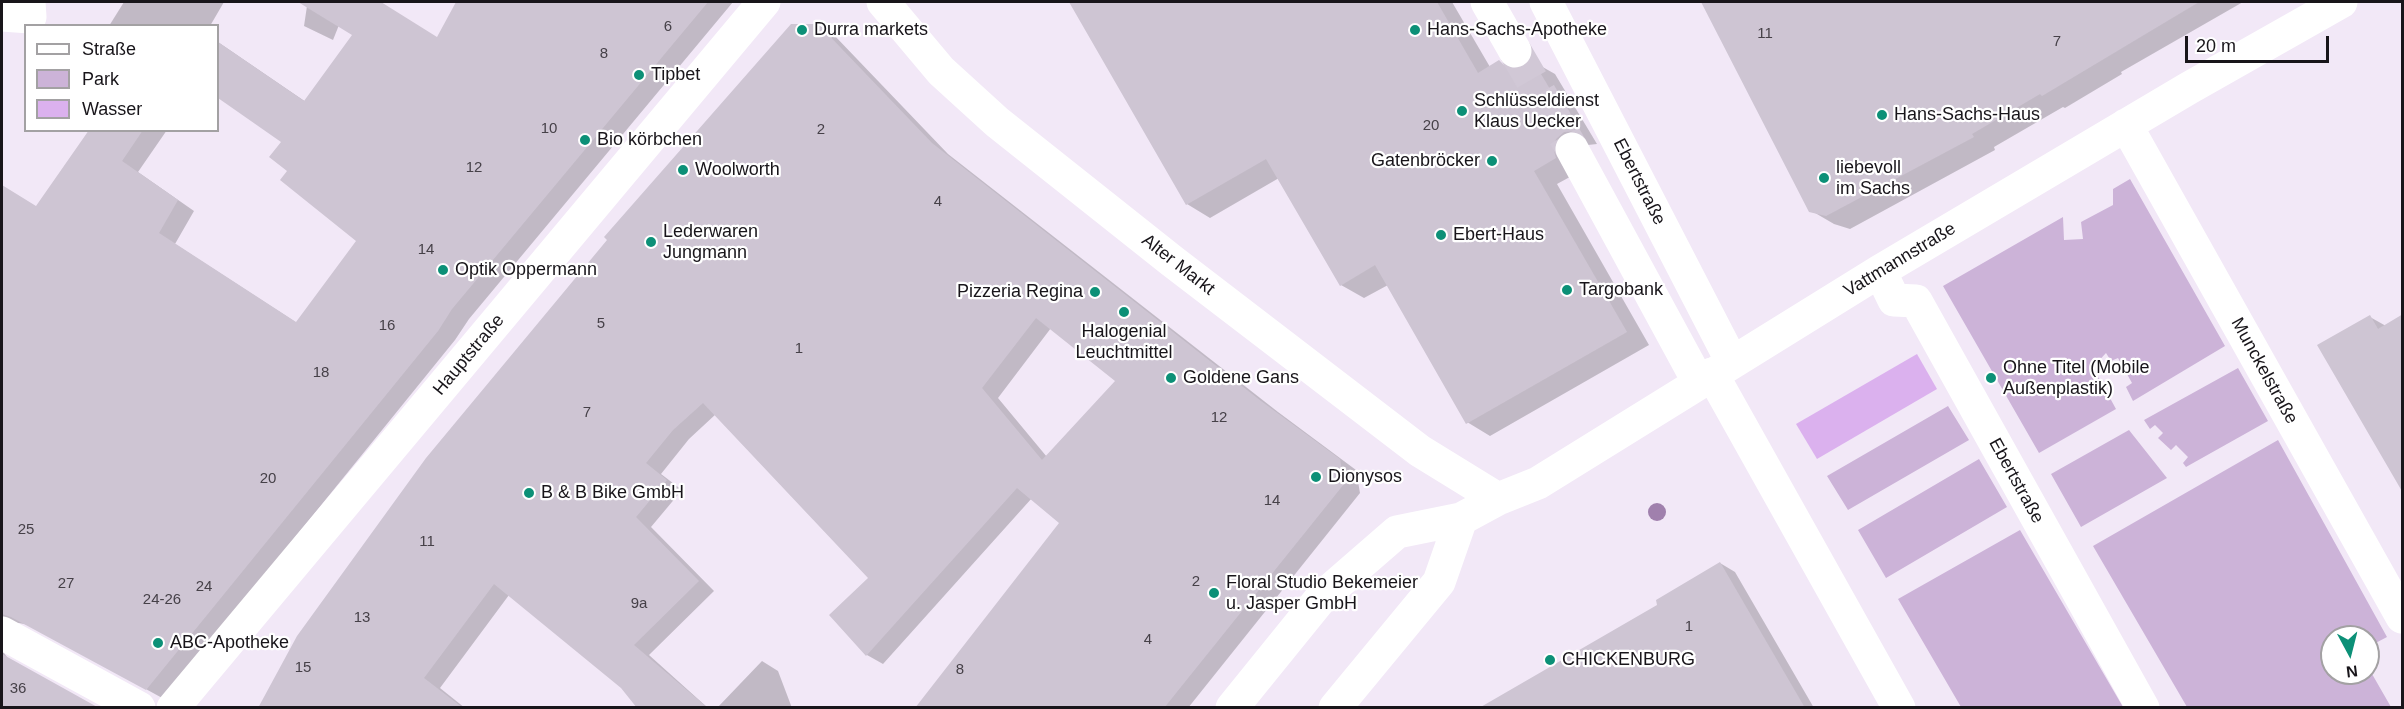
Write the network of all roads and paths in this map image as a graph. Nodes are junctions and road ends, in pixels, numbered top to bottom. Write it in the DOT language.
graph roads {
  1 [pos="29,2"];
  2 [pos="764,2"];
  3 [pos="883,2"];
  4 [pos="1487,2"];
  5 [pos="1545,2"];
  6 [pos="2341,2"];
  7 [pos="2,15"];
  8 [pos="1515,51"];
  9 [pos="2126,124"];
  10 [pos="1572,149"];
  11 [pos="1880,272"];
  12 [pos="1714,373"];
  13 [pos="1498,499"];
  14 [pos="1461,519"];
  15 [pos="2403,617"];
  16 [pos="2,633"];
  17 [pos="138,708"];
  18 [pos="173,708"];
  19 [pos="1232,708"];
  20 [pos="1335,708"];
  21 [pos="1899,708"];
  22 [pos="2143,708"];
  1 -- 7 [label="street"];
  2 -- 18 [label="street, Hauptstraße"];
  3 -- 13 [label="street, Alter Markt"];
  4 -- 8 [label="street"];
  5 -- 12 [label="street, Ebertstraße"];
  6 -- 9 [label="street, Vattmannstraße"];
  9 -- 11 [label="street, Vattmannstraße"];
  9 -- 15 [label="street, Munckelstraße"];
  10 -- 12 [label="street, Ebertstraße"];
  11 -- 12 [label="street, Vattmannstraße"];
  11 -- 22 [label="street, Ebertstraße"];
  12 -- 13 [label="street, Vattmannstraße"];
  12 -- 21 [label="street, Ebertstraße"];
  13 -- 14 [label="street, Vattmannstraße"];
  14 -- 19 [label="street, Vattmannstraße"];
  14 -- 20 [label="street"];
  16 -- 17 [label="street"];
}
